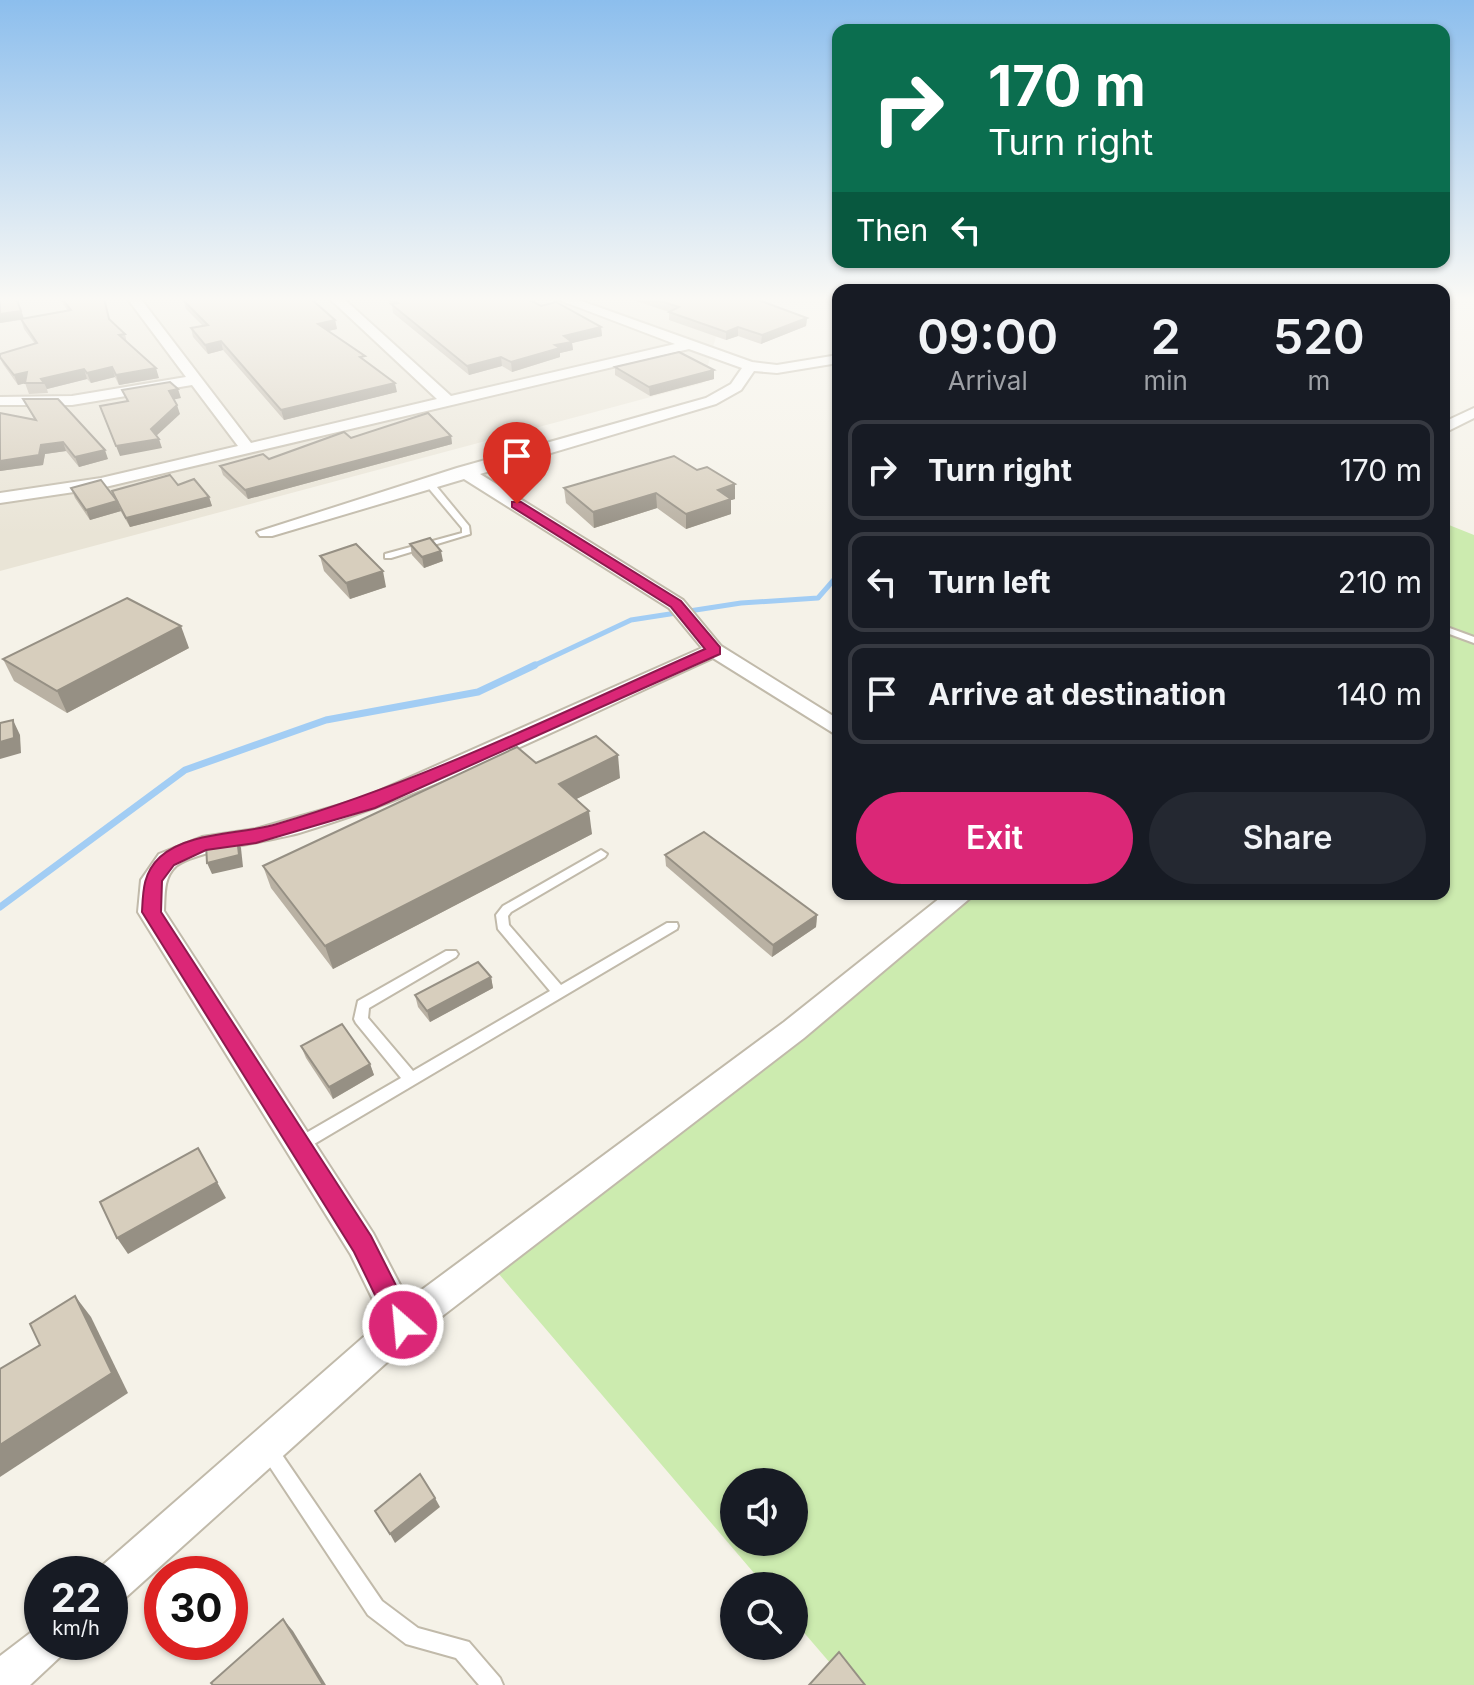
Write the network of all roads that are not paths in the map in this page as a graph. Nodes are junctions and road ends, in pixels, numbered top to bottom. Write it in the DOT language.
graph roads {
  1 [pos="192,377"];
  2 [pos="421,377"];
  3 [pos="548,377"];
  4 [pos="743,377"];
  5 [pos="195,380"];
  6 [pos="446,400"];
  7 [pos="0,401"];
  8 [pos="1474,412"];
  9 [pos="1450,425"];
  10 [pos="247,448"];
  11 [pos="463,471"];
  12 [pos="429,483"];
  13 [pos="0,498"];
  14 [pos="266,532"];
  15 [pos="388,556"];
  16 [pos="1450,631"];
  17 [pos="1474,640"];
  18 [pos="710,646"];
  19 [pos="832,725"];
  20 [pos="601,854"];
  21 [pos="955,900"];
  22 [pos="672,926"];
  23 [pos="451,954"];
  24 [pos="559,992"];
  25 [pos="411,1079"];
  26 [pos="299,1145"];
  27 [pos="403,1325"];
  28 [pos="265,1445"];
  29 [pos="128,1569"];
  30 [pos="27,1660"];
  31 [pos="0,1684"];
  32 [pos="493,1685"];
  1 -- 5 [label="street"];
  2 -- 6 [label="street"];
  3 -- 6 [label="street"];
  4 -- 11 [label="street"];
  5 -- 7 [label="street"];
  5 -- 10 [label="street"];
  6 -- 10 [label="street"];
  8 -- 9 [label="street"];
  10 -- 13 [label="street"];
  11 -- 12 [label="street"];
  11 -- 18 [label="street"];
  12 -- 14 [label="street"];
  12 -- 15 [label="lane"];
  16 -- 17 [label="lane"];
  18 -- 19 [label="street"];
  18 -- 26 [label="street"];
  20 -- 24 [label="lane"];
  21 -- 27 [label="street"];
  22 -- 24 [label="lane"];
  23 -- 25 [label="lane"];
  24 -- 25 [label="lane"];
  25 -- 26 [label="lane"];
  26 -- 27 [label="street"];
  27 -- 28 [label="street"];
  28 -- 29 [label="street"];
  28 -- 32 [label="lane"];
  30 -- 31 [label="street"];
}
